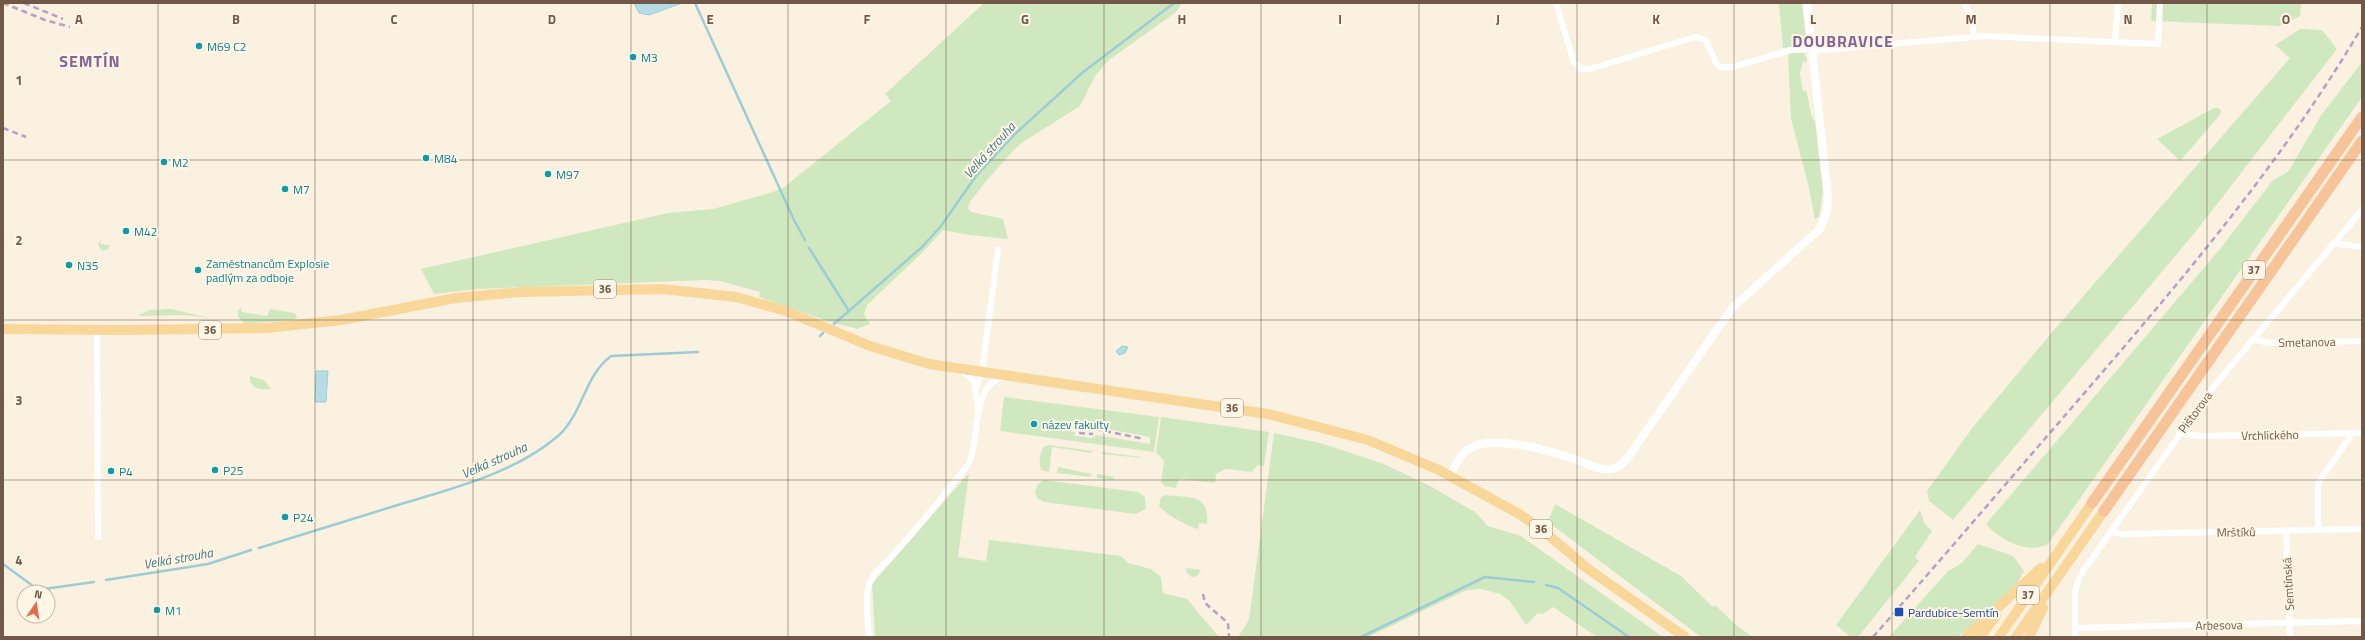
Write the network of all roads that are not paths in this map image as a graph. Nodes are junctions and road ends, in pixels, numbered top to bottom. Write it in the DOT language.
graph roads {
  1 [pos="1556,3"];
  2 [pos="1807,3"];
  3 [pos="1964,3"];
  4 [pos="2118,3"];
  5 [pos="2160,3"];
  6 [pos="1974,37"];
  7 [pos="2115,41"];
  8 [pos="1812,50"];
  9 [pos="2362,117"];
  10 [pos="2362,141"];
  11 [pos="2362,210"];
  12 [pos="2333,244"];
  13 [pos="2362,247"];
  14 [pos="998,249"];
  15 [pos="3,329"];
  16 [pos="97,330"];
  17 [pos="2253,339"];
  18 [pos="2362,341"];
  19 [pos="960,370"];
  20 [pos="982,373"];
  21 [pos="1005,376"];
  22 [pos="976,388"];
  23 [pos="986,389"];
  24 [pos="978,415"];
  25 [pos="2179,433"];
  26 [pos="2362,433"];
  27 [pos="2352,434"];
  28 [pos="1450,475"];
  29 [pos="2092,503"];
  30 [pos="2104,511"];
  31 [pos="2362,529"];
  32 [pos="2286,530"];
  33 [pos="2318,530"];
  34 [pos="2111,532"];
  35 [pos="98,537"];
  36 [pos="2057,554"];
  37 [pos="2068,562"];
  38 [pos="2008,600"];
  39 [pos="2362,621"];
  40 [pos="2290,623"];
  41 [pos="2075,628"];
  42 [pos="869,637"];
  43 [pos="1685,637"];
  44 [pos="1966,637"];
  45 [pos="1980,637"];
  46 [pos="1999,637"];
  47 [pos="2016,637"];
  48 [pos="2029,637"];
  49 [pos="2075,637"];
  50 [pos="2290,637"];
  1 -- 8 [label="street"];
  2 -- 8 [label="street"];
  3 -- 6 [label="street"];
  4 -- 7 [label="street"];
  5 -- 7 [label="street"];
  6 -- 7 [label="street"];
  6 -- 8 [label="street"];
  8 -- 28 [label="street"];
  9 -- 29 [label="highway, 37"];
  10 -- 30 [label="highway, 37"];
  11 -- 12 [label="street, Pištorova"];
  12 -- 13 [label="street"];
  12 -- 17 [label="street, Pištorova"];
  14 -- 20 [label="street"];
  15 -- 16 [label="main road, 36"];
  16 -- 19 [label="main road, 36"];
  16 -- 35 [label="street"];
  17 -- 18 [label="street, Smetanova"];
  17 -- 25 [label="street, Pištorova"];
  19 -- 20 [label="main road, 36"];
  19 -- 22 [label="street"];
  20 -- 21 [label="main road, 36"];
  20 -- 22 [label="street"];
  20 -- 23 [label="street"];
  21 -- 23 [label="street"];
  21 -- 28 [label="main road, 36"];
  22 -- 24 [label="street"];
  23 -- 24 [label="street"];
  24 -- 42 [label="street"];
  25 -- 27 [label="street, Vrchlického"];
  25 -- 34 [label="street, Pištorova"];
  26 -- 27 [label="street, Vrchlického"];
  27 -- 33 [label="street"];
  28 -- 43 [label="main road, 36"];
  29 -- 36 [label="main road, 37"];
  30 -- 37 [label="main road, 37"];
  31 -- 33 [label="street, Mrštíků"];
  32 -- 33 [label="street, Mrštíků"];
  32 -- 34 [label="street, Mrštíků"];
  32 -- 40 [label="street, Semtínská"];
  34 -- 41 [label="street, Pištorova"];
  36 -- 38 [label="main road"];
  36 -- 46 [label="main road, 37"];
  37 -- 47 [label="main road, 37"];
  37 -- 48 [label="main road"];
  38 -- 44 [label="main road"];
  38 -- 45 [label="main road"];
  39 -- 40 [label="street, Arbesova"];
  40 -- 41 [label="street, Arbesova"];
  40 -- 50 [label="street, Semtínská"];
  41 -- 49 [label="street, Pištorova"];
}
